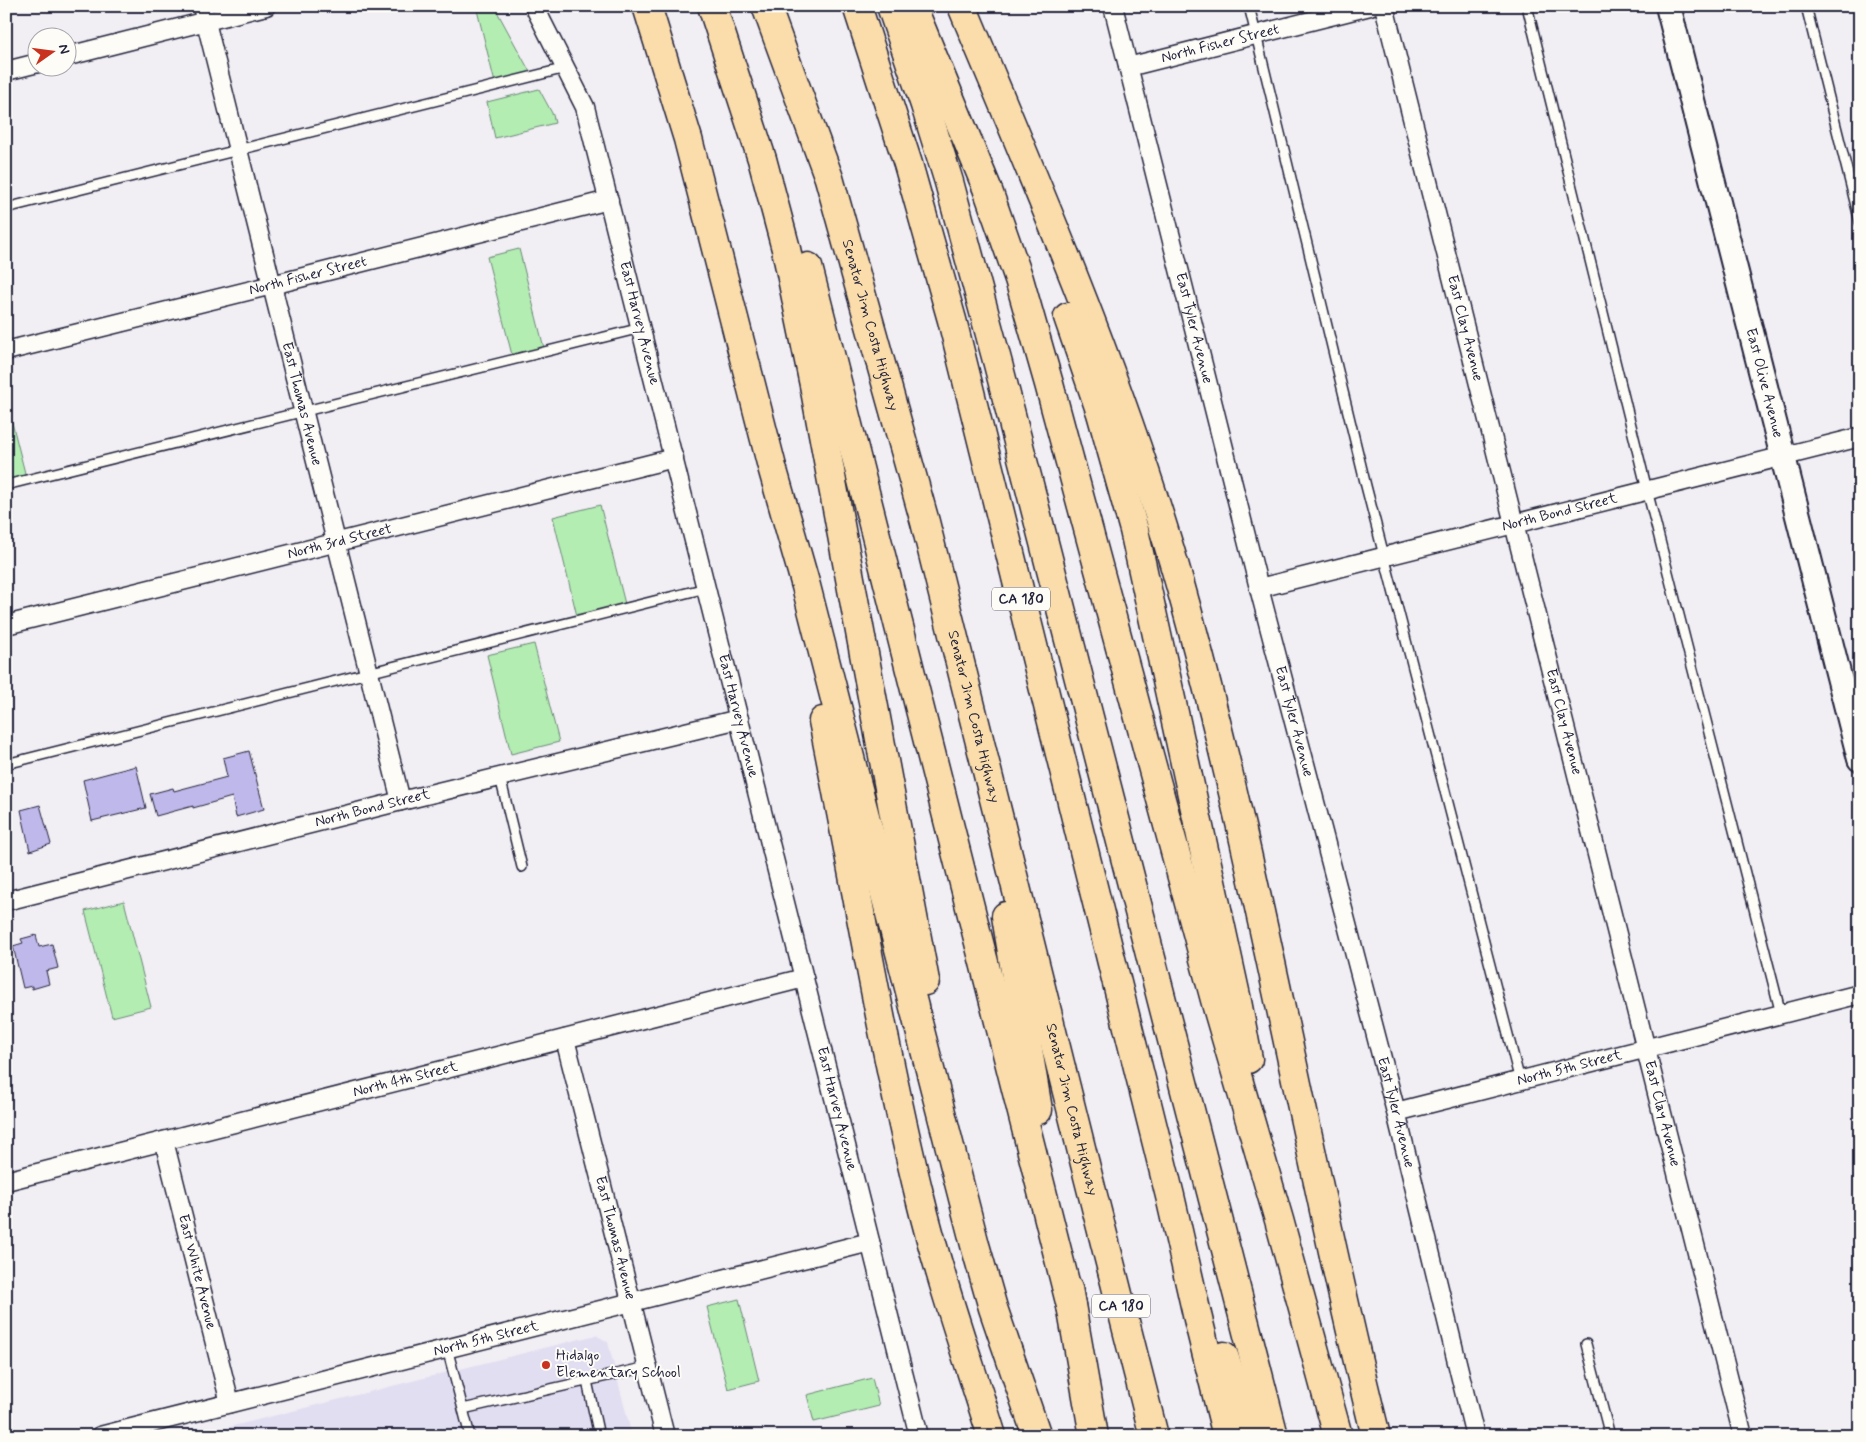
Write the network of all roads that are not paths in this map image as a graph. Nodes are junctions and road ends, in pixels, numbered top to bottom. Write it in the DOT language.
graph roads {
  1 [pos="266,6"];
  2 [pos="534,6"];
  3 [pos="648,6"];
  4 [pos="712,6"];
  5 [pos="728,6"];
  6 [pos="766,6"];
  7 [pos="857,6"];
  8 [pos="891,6"];
  9 [pos="912,6"];
  10 [pos="954,6"];
  11 [pos="962,6"];
  12 [pos="1112,6"];
  13 [pos="1249,6"];
  14 [pos="1370,6"];
  15 [pos="1384,6"];
  16 [pos="1527,6"];
  17 [pos="1668,6"];
  18 [pos="1806,6"];
  19 [pos="204,14"];
  20 [pos="1257,35"];
  21 [pos="78,53"];
  22 [pos="28,66"];
  23 [pos="1128,67"];
  24 [pos="566,68"];
  25 [pos="6,71"];
  26 [pos="238,150"];
  27 [pos="609,200"];
  28 [pos="6,208"];
  29 [pos="1860,222"];
  30 [pos="272,286"];
  31 [pos="641,328"];
  32 [pos="6,350"];
  33 [pos="303,411"];
  34 [pos="1860,437"];
  35 [pos="1782,456"];
  36 [pos="674,458"];
  37 [pos="772,467"];
  38 [pos="6,485"];
  39 [pos="1647,490"];
  40 [pos="1514,524"];
  41 [pos="336,542"];
  42 [pos="1384,556"];
  43 [pos="706,588"];
  44 [pos="1259,588"];
  45 [pos="6,625"];
  46 [pos="369,673"];
  47 [pos="972,710"];
  48 [pos="739,719"];
  49 [pos="1860,758"];
  50 [pos="6,764"];
  51 [pos="500,777"];
  52 [pos="401,801"];
  53 [pos="522,867"];
  54 [pos="6,901"];
  55 [pos="804,978"];
  56 [pos="1860,994"];
  57 [pos="1782,1014"];
  58 [pos="566,1039"];
  59 [pos="1646,1049"];
  60 [pos="1520,1081"];
  61 [pos="1396,1112"];
  62 [pos="164,1141"];
  63 [pos="6,1181"];
  64 [pos="1170,1196"];
  65 [pos="1279,1220"];
  66 [pos="870,1242"];
  67 [pos="631,1301"];
  68 [pos="1071,1306"];
  69 [pos="1586,1344"];
  70 [pos="447,1348"];
  71 [pos="647,1367"];
  72 [pos="587,1381"];
  73 [pos="1022,1388"];
  74 [pos="230,1403"];
  75 [pos="463,1409"];
  76 [pos="100,1436"];
  77 [pos="470,1436"];
  78 [pos="599,1436"];
  79 [pos="665,1436"];
  80 [pos="919,1436"];
  81 [pos="992,1436"];
  82 [pos="1037,1436"];
  83 [pos="1094,1436"];
  84 [pos="1154,1436"];
  85 [pos="1227,1436"];
  86 [pos="1251,1436"];
  87 [pos="1274,1436"];
  88 [pos="1338,1436"];
  89 [pos="1376,1436"];
  90 [pos="1475,1436"];
  91 [pos="1610,1436"];
  92 [pos="1743,1436"];
  1 -- 19 [label="street"];
  2 -- 24 [label="street, East Harvey Avenue"];
  3 -- 37 [label="highway"];
  4 -- 73 [label="highway"];
  5 -- 68 [label="highway"];
  6 -- 47 [label="highway, Senator Jim Costa Highway / CA 180"];
  7 -- 64 [label="highway, CA 180"];
  8 -- 87 [label="highway"];
  9 -- 65 [label="highway"];
  10 -- 65 [label="highway"];
  11 -- 89 [label="highway"];
  12 -- 23 [label="street, East Tyler Avenue"];
  13 -- 20 [label="lane"];
  14 -- 20 [label="street, North Fisher Street"];
  15 -- 40 [label="street, East Clay Avenue"];
  16 -- 39 [label="lane"];
  17 -- 35 [label="main road, East Olive Avenue"];
  18 -- 29 [label="lane"];
  19 -- 21 [label="street"];
  19 -- 26 [label="street, East Thomas Avenue"];
  20 -- 23 [label="street, North Fisher Street"];
  20 -- 42 [label="lane"];
  22 -- 25 [label="street"];
  23 -- 44 [label="street, East Tyler Avenue"];
  24 -- 26 [label="lane"];
  24 -- 27 [label="street, East Harvey Avenue"];
  26 -- 28 [label="lane"];
  26 -- 30 [label="street, East Thomas Avenue"];
  27 -- 30 [label="street, North Fisher Street"];
  27 -- 31 [label="street, East Harvey Avenue"];
  30 -- 32 [label="street, North Fisher Street"];
  30 -- 33 [label="street, East Thomas Avenue"];
  31 -- 33 [label="lane"];
  31 -- 36 [label="street, East Harvey Avenue"];
  33 -- 38 [label="lane"];
  33 -- 41 [label="street, East Thomas Avenue"];
  34 -- 35 [label="street, North Bond Street"];
  35 -- 39 [label="street, North Bond Street"];
  35 -- 49 [label="main road, East Olive Avenue"];
  36 -- 41 [label="street, North 3rd Street"];
  36 -- 43 [label="street, East Harvey Avenue"];
  37 -- 73 [label="highway"];
  37 -- 81 [label="highway"];
  39 -- 40 [label="street, North Bond Street"];
  39 -- 57 [label="lane"];
  40 -- 42 [label="street, North Bond Street"];
  40 -- 59 [label="street, East Clay Avenue"];
  41 -- 45 [label="street, North 3rd Street"];
  41 -- 46 [label="street, East Thomas Avenue"];
  42 -- 44 [label="street, North Bond Street"];
  42 -- 60 [label="lane"];
  43 -- 46 [label="lane"];
  43 -- 48 [label="street, East Harvey Avenue"];
  44 -- 61 [label="street, East Tyler Avenue"];
  46 -- 50 [label="lane"];
  46 -- 52 [label="street, East Thomas Avenue"];
  47 -- 68 [label="highway"];
  47 -- 84 [label="highway, Senator Jim Costa Highway / CA 180"];
  48 -- 51 [label="street, North Bond Street"];
  48 -- 55 [label="street, East Harvey Avenue"];
  51 -- 52 [label="street, North Bond Street"];
  51 -- 53 [label="lane"];
  52 -- 54 [label="street, North Bond Street"];
  55 -- 58 [label="street, North 4th Street"];
  55 -- 66 [label="street, East Harvey Avenue"];
  56 -- 57 [label="street, North 5th Street"];
  57 -- 59 [label="street, North 5th Street"];
  58 -- 62 [label="street, North 4th Street"];
  58 -- 67 [label="street, East Thomas Avenue"];
  59 -- 60 [label="street, North 5th Street"];
  59 -- 92 [label="street, East Clay Avenue"];
  60 -- 61 [label="street, North 5th Street"];
  61 -- 90 [label="street, East Tyler Avenue"];
  62 -- 63 [label="street, North 4th Street"];
  62 -- 74 [label="street, East White Avenue"];
  64 -- 85 [label="highway, CA 180"];
  64 -- 86 [label="highway"];
  65 -- 88 [label="highway"];
  66 -- 67 [label="street, North 5th Street"];
  66 -- 80 [label="street, East Harvey Avenue"];
  67 -- 70 [label="street, North 5th Street"];
  67 -- 71 [label="street, East Thomas Avenue"];
  68 -- 83 [label="highway"];
  69 -- 91 [label="lane"];
  70 -- 74 [label="street, North 5th Street"];
  70 -- 75 [label="lane"];
  71 -- 72 [label="lane"];
  71 -- 79 [label="street, East Thomas Avenue"];
  72 -- 75 [label="lane"];
  72 -- 78 [label="lane"];
  73 -- 82 [label="highway"];
  74 -- 76 [label="street, North 5th Street"];
  75 -- 77 [label="lane"];
}
